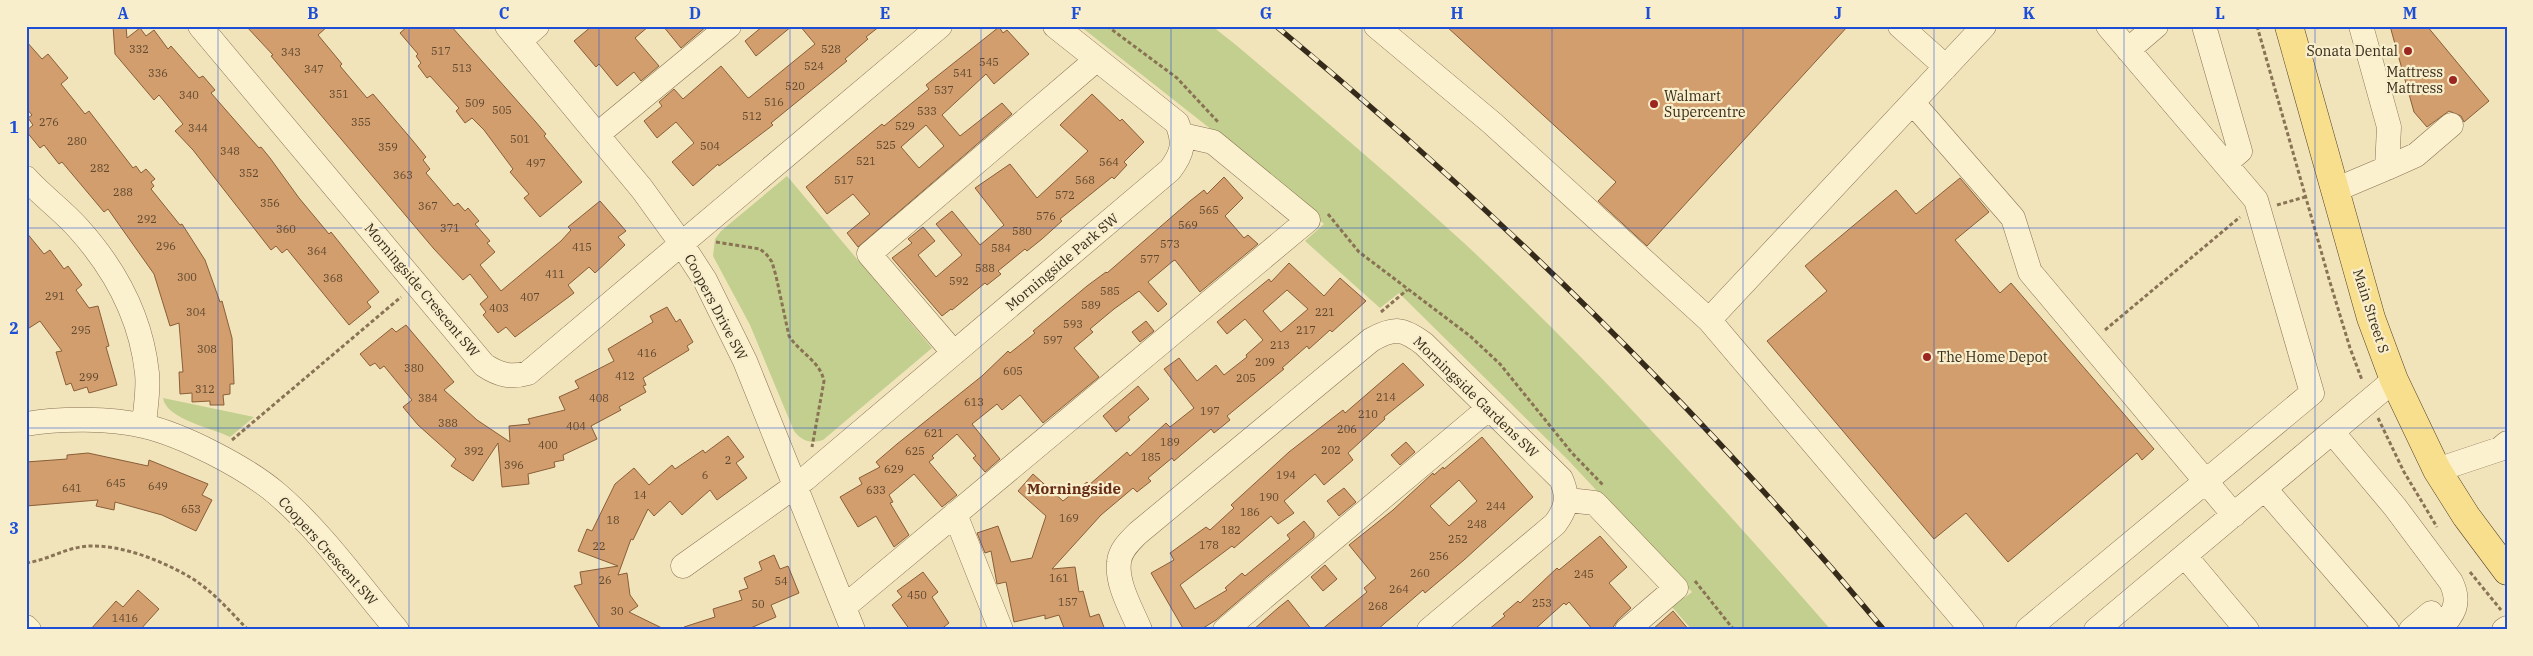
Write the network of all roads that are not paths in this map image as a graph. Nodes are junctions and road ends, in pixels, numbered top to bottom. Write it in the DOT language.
graph roads {
  1 [pos="200,26"];
  2 [pos="729,26"];
  3 [pos="940,26"];
  4 [pos="1055,26"];
  5 [pos="1376,26"];
  6 [pos="1984,26"];
  7 [pos="2108,26"];
  8 [pos="2156,26"];
  9 [pos="2204,26"];
  10 [pos="2289,26"];
  11 [pos="2361,26"];
  12 [pos="1909,29"];
  13 [pos="521,31"];
  14 [pos="2128,50"];
  15 [pos="1096,60"];
  16 [pos="1946,67"];
  17 [pos="1913,103"];
  18 [pos="2451,125"];
  19 [pos="598,134"];
  20 [pos="1182,135"];
  21 [pos="2226,163"];
  22 [pos="2387,168"];
  23 [pos="26,178"];
  24 [pos="2335,190"];
  25 [pos="686,251"];
  26 [pos="1709,320"];
  27 [pos="954,353"];
  28 [pos="2394,380"];
  29 [pos="1489,408"];
  30 [pos="26,424"];
  31 [pos="144,426"];
  32 [pos="2333,433"];
  33 [pos="2505,450"];
  34 [pos="2437,470"];
  35 [pos="2205,482"];
  36 [pos="800,483"];
  37 [pos="2265,489"];
  38 [pos="1568,500"];
  39 [pos="955,514"];
  40 [pos="2234,515"];
  41 [pos="2185,556"];
  42 [pos="683,566"];
  43 [pos="2507,571"];
  44 [pos="844,607"];
  45 [pos="2434,621"];
  46 [pos="397,630"];
  47 [pos="853,630"];
  48 [pos="1001,630"];
  49 [pos="1140,630"];
  50 [pos="1226,630"];
  51 [pos="1429,630"];
  52 [pos="1627,630"];
  53 [pos="1972,630"];
  54 [pos="2028,630"];
  55 [pos="2096,630"];
  56 [pos="2247,630"];
  57 [pos="2388,630"];
  58 [pos="2411,630"];
  1 -- 25 [label="street, Morningside Crescent SW"];
  2 -- 19 [label="street"];
  3 -- 25 [label="street"];
  4 -- 15 [label="street"];
  5 -- 26 [label="street"];
  6 -- 16 [label="street"];
  7 -- 14 [label="street"];
  8 -- 14 [label="street"];
  9 -- 21 [label="street"];
  10 -- 24 [label="main road, Main Street S"];
  11 -- 22 [label="street"];
  12 -- 16 [label="street"];
  13 -- 19 [label="street, Coopers Drive SW"];
  14 -- 21 [label="street"];
  15 -- 20 [label="street"];
  15 -- 27 [label="street"];
  16 -- 17 [label="street"];
  17 -- 26 [label="street"];
  17 -- 35 [label="street"];
  18 -- 22 [label="street"];
  19 -- 25 [label="street, Coopers Drive SW"];
  20 -- 27 [label="street, Morningside Park SW"];
  20 -- 39 [label="street"];
  21 -- 35 [label="street"];
  22 -- 24 [label="street"];
  23 -- 31 [label="street"];
  24 -- 28 [label="main road, Main Street S"];
  25 -- 36 [label="street, Coopers Drive SW"];
  26 -- 53 [label="street"];
  27 -- 36 [label="street, Morningside Park SW"];
  28 -- 32 [label="street"];
  28 -- 34 [label="main road, Main Street S"];
  29 -- 38 [label="street, Morningside Gardens SW"];
  29 -- 49 [label="street, Morningside Gardens SW"];
  29 -- 50 [label="street"];
  30 -- 31 [label="street, Coopers Crescent SW"];
  31 -- 46 [label="street, Coopers Crescent SW"];
  32 -- 37 [label="street"];
  32 -- 45 [label="street"];
  33 -- 34 [label="street"];
  34 -- 43 [label="main road, Main Street S"];
  35 -- 40 [label="street"];
  35 -- 54 [label="street"];
  36 -- 42 [label="street, Morningside Park SW"];
  36 -- 44 [label="street, Coopers Drive SW"];
  37 -- 40 [label="street"];
  37 -- 57 [label="street"];
  38 -- 51 [label="street"];
  38 -- 52 [label="street"];
  39 -- 44 [label="street"];
  39 -- 48 [label="street"];
  40 -- 41 [label="street"];
  41 -- 55 [label="street"];
  41 -- 56 [label="street"];
  44 -- 47 [label="street, Coopers Drive SW"];
  45 -- 58 [label="street"];
}
